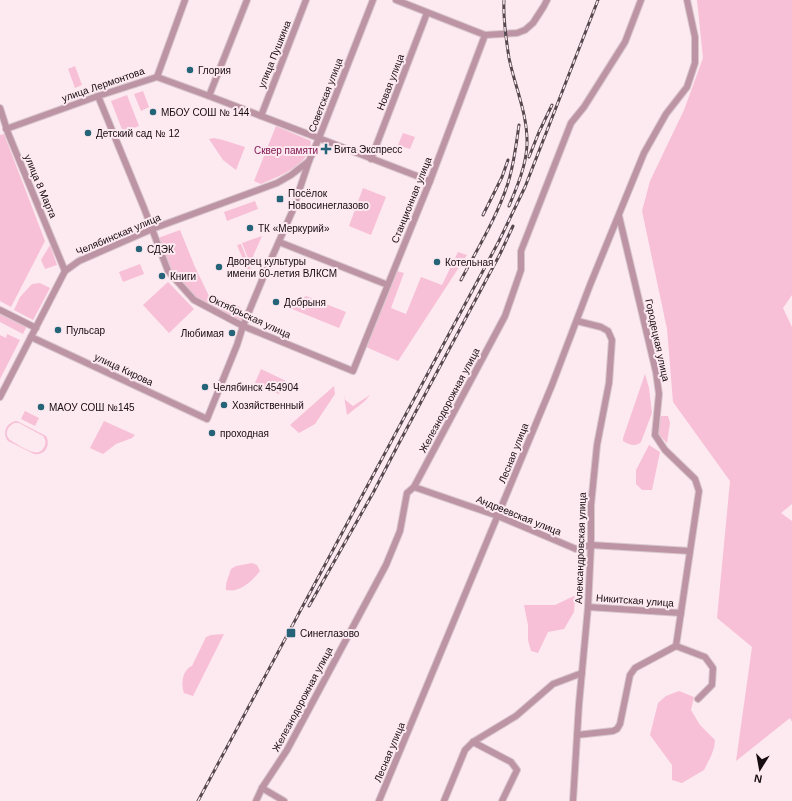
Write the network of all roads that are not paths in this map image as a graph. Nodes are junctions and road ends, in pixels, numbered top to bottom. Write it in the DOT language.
graph roads {
  1 [pos="185,0"];
  2 [pos="247,0"];
  3 [pos="306,0"];
  4 [pos="373,0"];
  5 [pos="396,0"];
  6 [pos="547,0"];
  7 [pos="641,0"];
  8 [pos="687,0"];
  9 [pos="428,13"];
  10 [pos="485,35"];
  11 [pos="157,77"];
  12 [pos="98,96"];
  13 [pos="209,96"];
  14 [pos="0,108"];
  15 [pos="260,116"];
  16 [pos="6,129"];
  17 [pos="319,138"];
  18 [pos="371,159"];
  19 [pos="309,161"];
  20 [pos="430,181"];
  21 [pos="619,215"];
  22 [pos="152,229"];
  23 [pos="279,242"];
  24 [pos="65,271"];
  25 [pos="388,285"];
  26 [pos="0,310"];
  27 [pos="577,321"];
  28 [pos="243,326"];
  29 [pos="36,328"];
  30 [pos="31,337"];
  31 [pos="353,371"];
  32 [pos="0,397"];
  33 [pos="207,419"];
  34 [pos="414,487"];
  35 [pos="498,516"];
  36 [pos="591,545"];
  37 [pos="690,551"];
  38 [pos="588,607"];
  39 [pos="681,613"];
  40 [pos="676,646"];
  41 [pos="582,673"];
  42 [pos="698,699"];
  43 [pos="577,735"];
  44 [pos="473,742"];
  45 [pos="262,788"];
  46 [pos="256,801"];
  47 [pos="284,801"];
  48 [pos="379,801"];
  49 [pos="444,801"];
  50 [pos="502,801"];
  51 [pos="573,801"];
  1 -- 11 [label="street"];
  2 -- 13 [label="street"];
  3 -- 15 [label="street, улица Пушкина"];
  4 -- 17 [label="street, Советская улица"];
  5 -- 9 [label="street"];
  6 -- 10 [label="street"];
  7 -- 34 [label="street, Железнодорожная улица"];
  8 -- 21 [label="street, Лесная улица"];
  9 -- 10 [label="street"];
  9 -- 18 [label="street, Новая улица"];
  10 -- 20 [label="street, Станционная улица"];
  11 -- 12 [label="street, улица Лермонтова"];
  11 -- 13 [label="street, улица Лермонтова"];
  12 -- 16 [label="street, улица Лермонтова"];
  12 -- 22 [label="street, Октябрьская улица"];
  13 -- 15 [label="street, улица Лермонтова"];
  14 -- 16 [label="street, улица 8 Марта"];
  15 -- 17 [label="street, улица Лермонтова"];
  16 -- 24 [label="street, улица 8 Марта"];
  17 -- 18 [label="street, улица Лермонтова"];
  17 -- 19 [label="street, Советская улица"];
  18 -- 20 [label="street, улица Лермонтова"];
  19 -- 22 [label="street, Челябинская улица"];
  19 -- 23 [label="street, Советская улица"];
  20 -- 25 [label="street, Станционная улица"];
  21 -- 27 [label="street, Лесная улица"];
  21 -- 37 [label="street, Городецкая улица"];
  22 -- 24 [label="street, Челябинская улица"];
  22 -- 28 [label="street, Октябрьская улица"];
  23 -- 25 [label="street"];
  23 -- 28 [label="street, Советская улица"];
  24 -- 29 [label="street, Челябинская улица"];
  25 -- 31 [label="street, Станционная улица"];
  26 -- 29 [label="street"];
  27 -- 35 [label="street, Лесная улица"];
  27 -- 36 [label="street, Александровская улица"];
  28 -- 31 [label="street, Октябрьская улица"];
  28 -- 33 [label="street, Советская улица"];
  29 -- 30 [label="street, Челябинская улица"];
  30 -- 32 [label="street, Челябинская улица"];
  30 -- 33 [label="street, улица Кирова"];
  34 -- 35 [label="street, Андреевская улица"];
  34 -- 45 [label="street, Железнодорожная улица"];
  35 -- 36 [label="street, Андреевская улица"];
  35 -- 48 [label="street, Лесная улица"];
  36 -- 37 [label="street, Андреевская улица"];
  36 -- 38 [label="street, Александровская улица"];
  37 -- 39 [label="street, Городецкая улица"];
  38 -- 39 [label="street, Никитская улица"];
  38 -- 41 [label="street, Александровская улица"];
  39 -- 40 [label="street, Городецкая улица"];
  40 -- 42 [label="street"];
  40 -- 43 [label="street"];
  41 -- 43 [label="street, Александровская улица"];
  41 -- 44 [label="street"];
  43 -- 51 [label="street, Александровская улица"];
  44 -- 49 [label="street"];
  44 -- 50 [label="street"];
  45 -- 46 [label="street, Железнодорожная улица"];
  45 -- 47 [label="street"];
}
